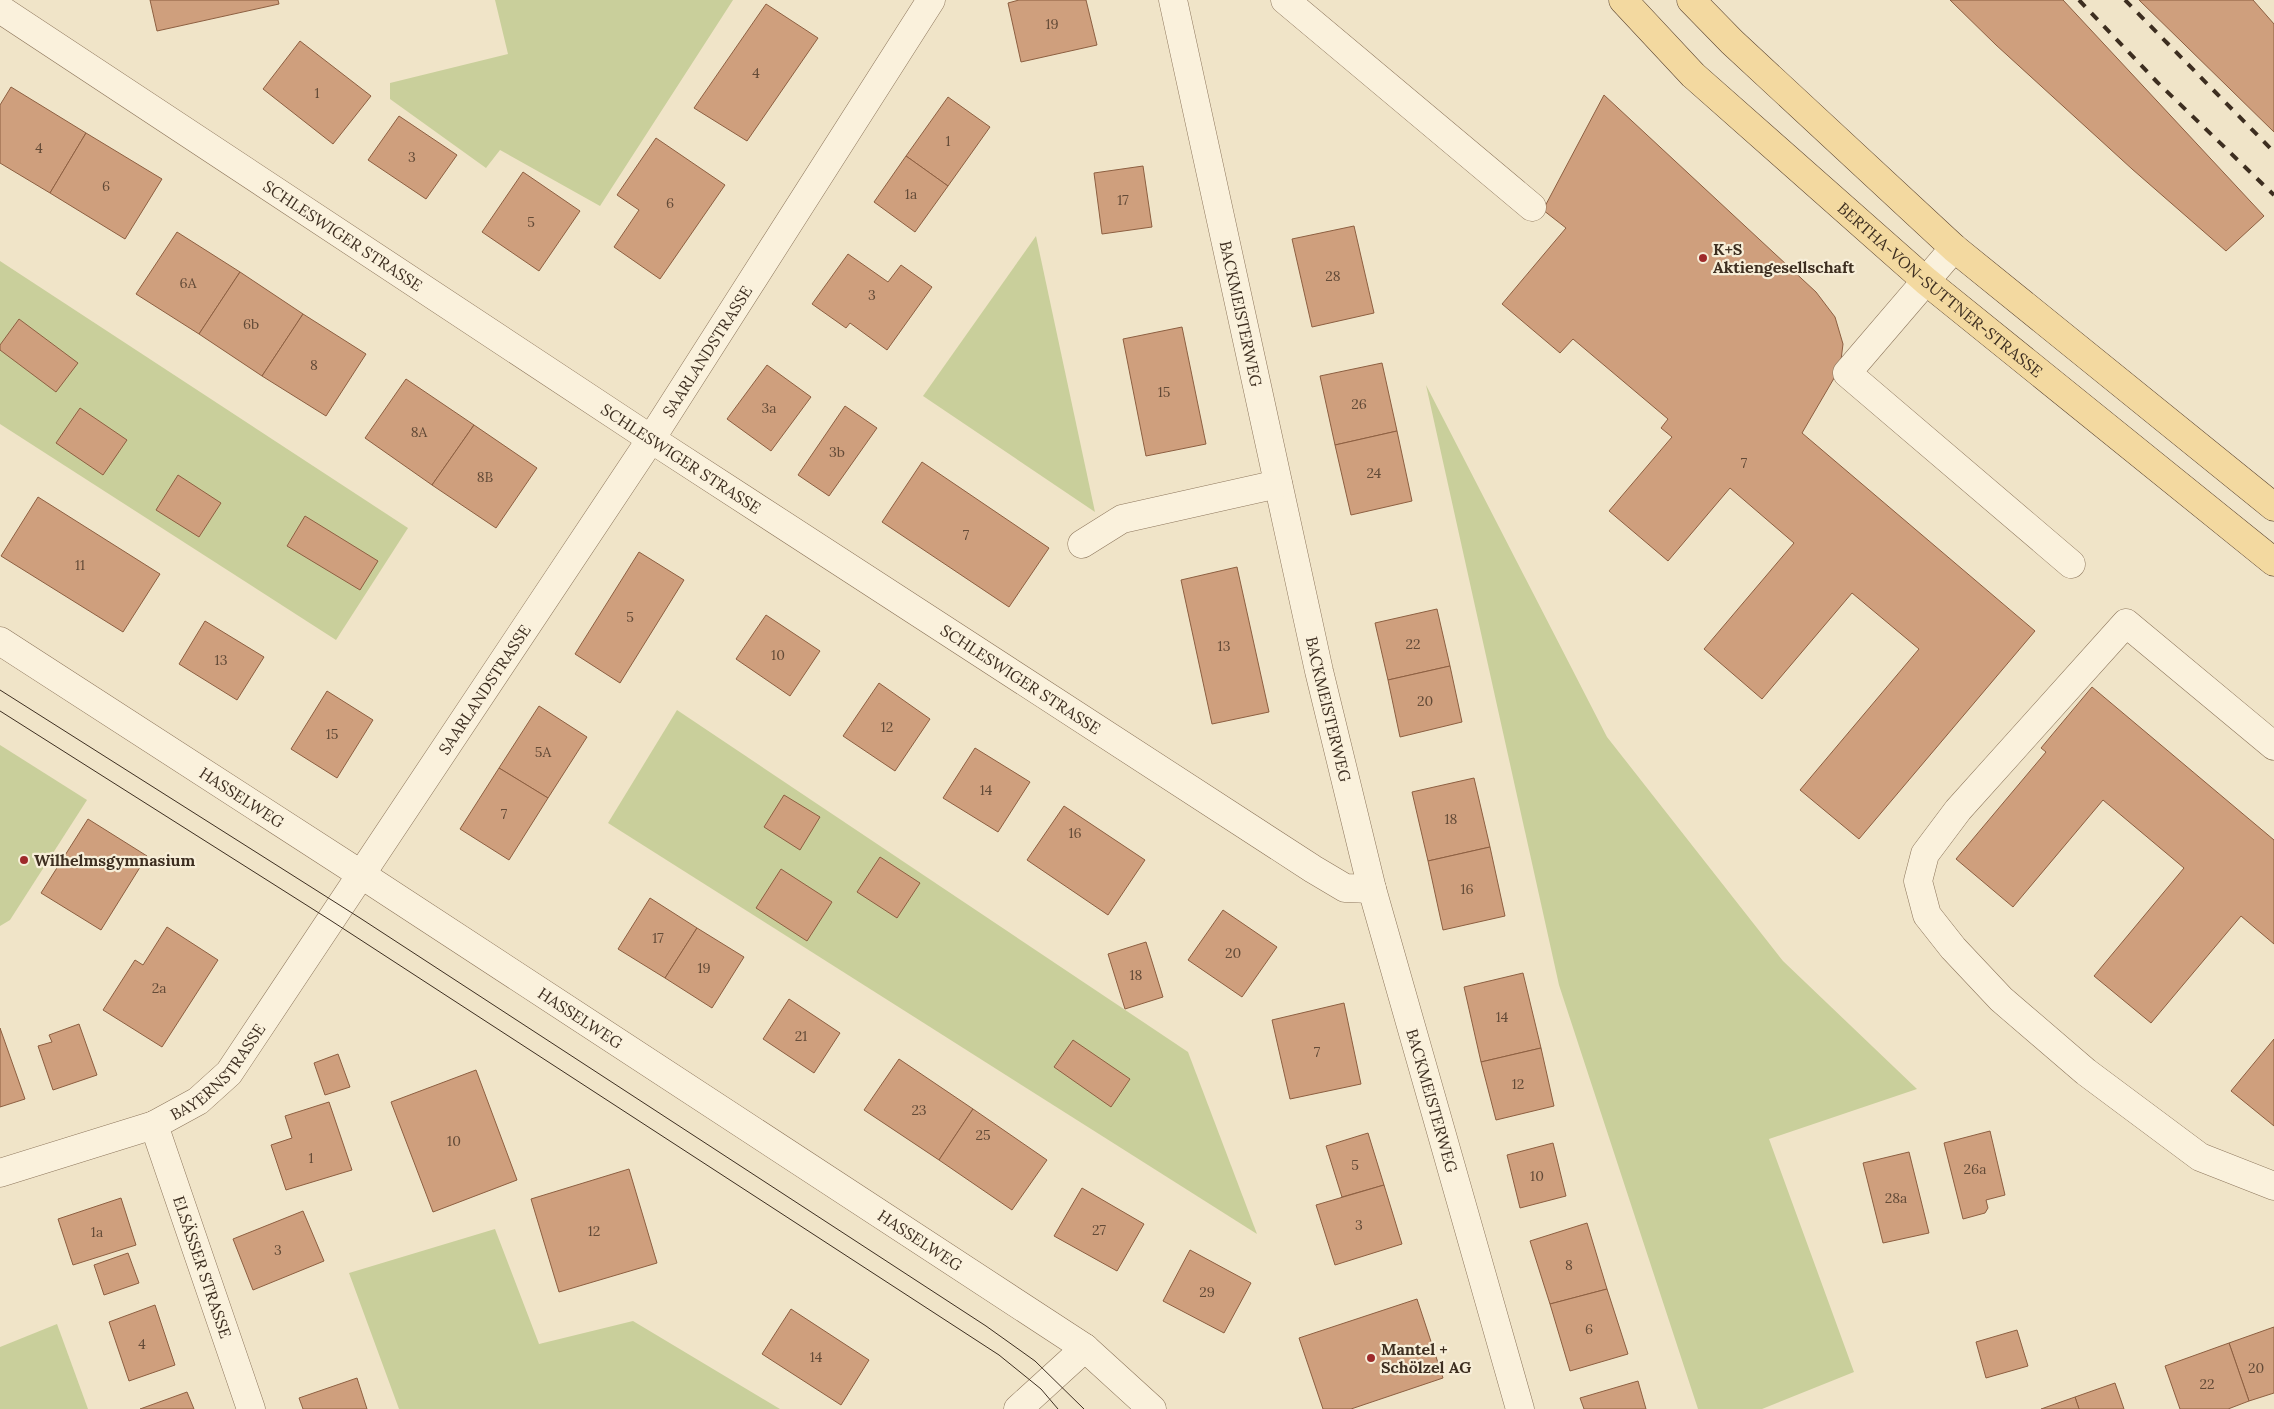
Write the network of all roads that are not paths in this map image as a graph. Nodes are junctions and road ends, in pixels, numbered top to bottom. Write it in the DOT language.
graph roads {
  1 [pos="931,0"];
  2 [pos="1173,0"];
  3 [pos="1285,0"];
  4 [pos="1623,0"];
  5 [pos="1691,0"];
  6 [pos="0,9"];
  7 [pos="1532,208"];
  8 [pos="1954,248"];
  9 [pos="1926,281"];
  10 [pos="651,439"];
  11 [pos="1278,484"];
  12 [pos="2274,507"];
  13 [pos="1082,544"];
  14 [pos="2274,562"];
  15 [pos="2072,564"];
  16 [pos="0,641"];
  17 [pos="2274,746"];
  18 [pos="362,875"];
  19 [pos="1372,889"];
  20 [pos="154,1125"];
  21 [pos="0,1172"];
  22 [pos="2274,1186"];
  23 [pos="1085,1348"];
  24 [pos="251,1409"];
  25 [pos="1018,1409"];
  26 [pos="1152,1409"];
  27 [pos="1520,1409"];
  1 -- 10 [label="street, SAARLANDSTRASSE"];
  2 -- 11 [label="street, BACKMEISTERWEG"];
  3 -- 7 [label="street"];
  4 -- 9 [label="main road, BERTHA-VON-SUTTNER-STRASSE"];
  5 -- 8 [label="main road"];
  6 -- 10 [label="street, SCHLESWIGER STRASSE"];
  8 -- 9 [label="street"];
  8 -- 12 [label="main road"];
  9 -- 14 [label="main road, BERTHA-VON-SUTTNER-STRASSE"];
  9 -- 15 [label="street"];
  10 -- 18 [label="street, SAARLANDSTRASSE"];
  10 -- 19 [label="street, SCHLESWIGER STRASSE"];
  11 -- 13 [label="street"];
  11 -- 19 [label="street, BACKMEISTERWEG"];
  16 -- 18 [label="street, HASSELWEG"];
  17 -- 22 [label="street"];
  18 -- 20 [label="street, BAYERNSTRASSE"];
  18 -- 23 [label="street, HASSELWEG"];
  19 -- 27 [label="street, BACKMEISTERWEG"];
  20 -- 21 [label="street, BAYERNSTRASSE"];
  20 -- 24 [label="street, ELSÄSSER STRASSE"];
  23 -- 25 [label="street"];
  23 -- 26 [label="street, HASSELWEG"];
}
